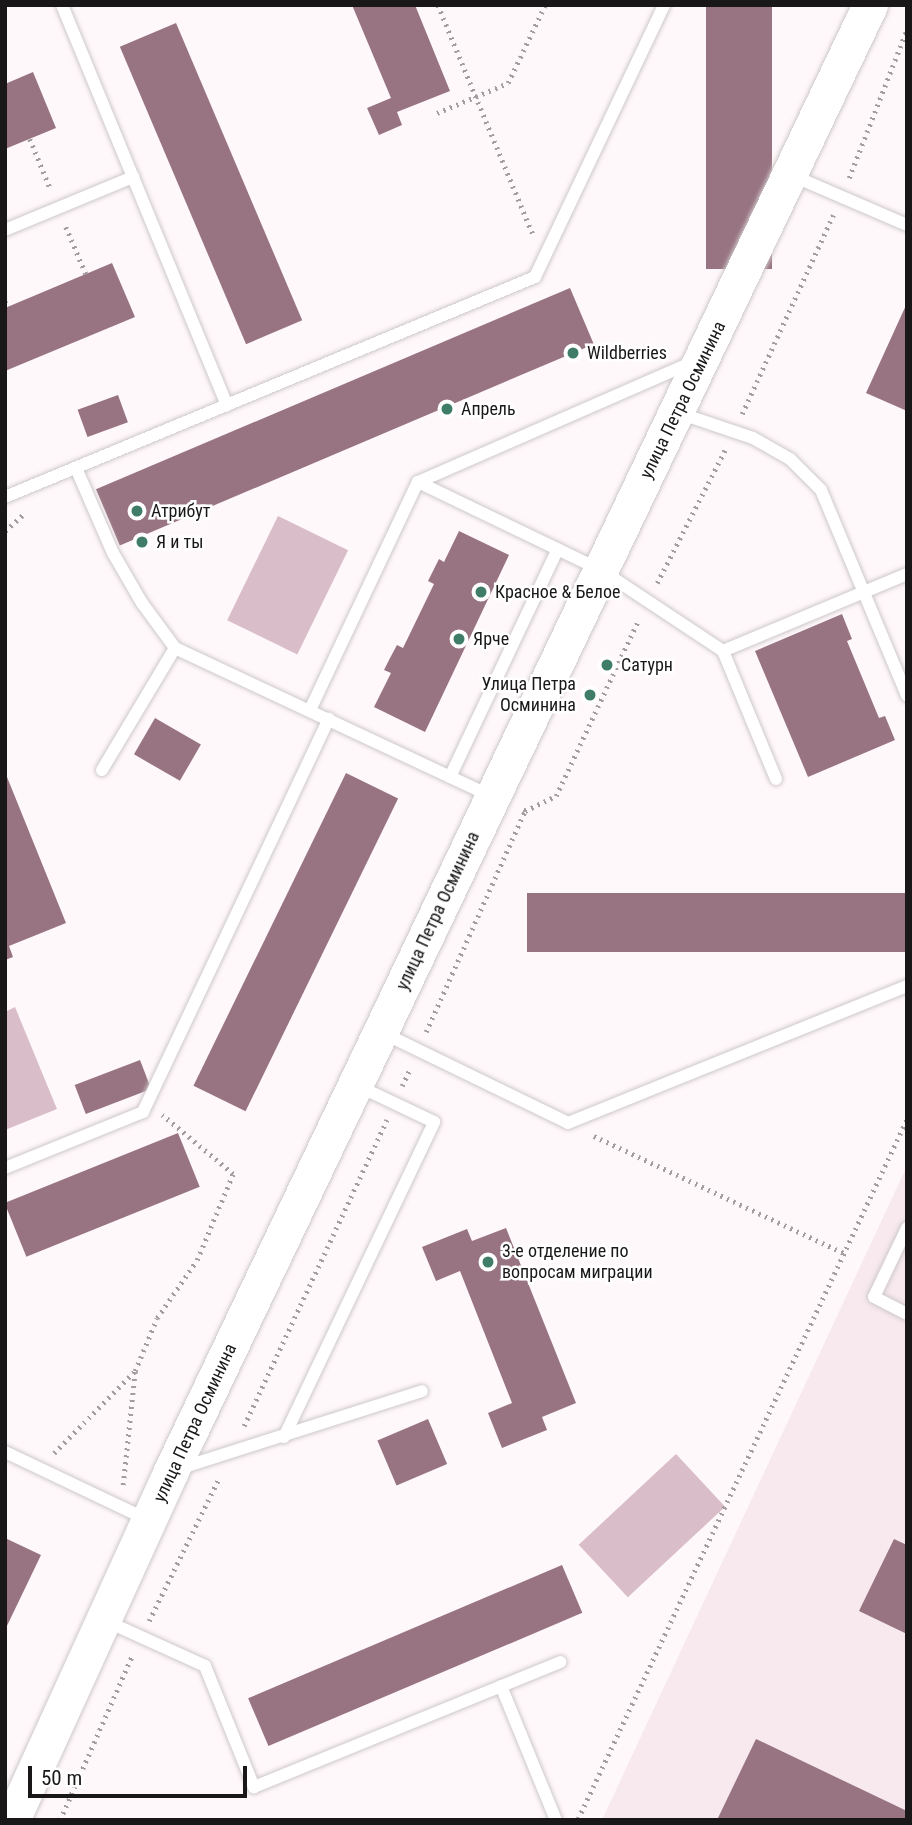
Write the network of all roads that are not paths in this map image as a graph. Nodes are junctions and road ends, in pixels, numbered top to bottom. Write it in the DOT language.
graph roads {
  1 [pos="62,5"];
  2 [pos="664,5"];
  3 [pos="870,5"];
  4 [pos="791,175"];
  5 [pos="133,177"];
  6 [pos="907,225"];
  7 [pos="5,230"];
  8 [pos="703,358"];
  9 [pos="227,405"];
  10 [pos="677,412"];
  11 [pos="76,468"];
  12 [pos="418,482"];
  13 [pos="5,497"];
  14 [pos="558,549"];
  15 [pos="601,570"];
  16 [pos="907,574"];
  17 [pos="863,592"];
  18 [pos="175,648"];
  19 [pos="723,651"];
  20 [pos="907,696"];
  21 [pos="310,710"];
  22 [pos="329,719"];
  23 [pos="102,771"];
  24 [pos="450,777"];
  25 [pos="776,779"];
  26 [pos="493,797"];
  27 [pos="907,986"];
  28 [pos="381,1032"];
  29 [pos="356,1085"];
  30 [pos="5,1168"];
  31 [pos="907,1228"];
  32 [pos="907,1314"];
  33 [pos="422,1391"];
  34 [pos="285,1437"];
  35 [pos="5,1452"];
  36 [pos="171,1471"];
  37 [pos="135,1514"];
  38 [pos="103,1619"];
  39 [pos="560,1662"];
  40 [pos="501,1686"];
  41 [pos="12,1820"];
  42 [pos="556,1820"];
  1 -- 5 [label="lane"];
  2 -- 9 [label="lane"];
  3 -- 4 [label="main road, улица Петра Осминина"];
  4 -- 6 [label="lane"];
  4 -- 8 [label="main road, улица Петра Осминина"];
  5 -- 7 [label="lane"];
  5 -- 9 [label="lane"];
  8 -- 10 [label="main road, улица Петра Осминина"];
  8 -- 12 [label="lane"];
  9 -- 11 [label="lane"];
  10 -- 15 [label="main road, улица Петра Осминина"];
  10 -- 17 [label="lane"];
  11 -- 13 [label="lane"];
  11 -- 18 [label="lane"];
  12 -- 14 [label="lane"];
  12 -- 21 [label="lane"];
  14 -- 15 [label="lane"];
  14 -- 24 [label="lane"];
  15 -- 19 [label="lane"];
  15 -- 26 [label="main road, улица Петра Осминина"];
  16 -- 17 [label="lane"];
  17 -- 19 [label="lane"];
  17 -- 20 [label="lane"];
  18 -- 21 [label="lane"];
  18 -- 23 [label="lane"];
  19 -- 25 [label="lane"];
  21 -- 22 [label="lane"];
  22 -- 24 [label="lane"];
  22 -- 30 [label="lane"];
  24 -- 26 [label="lane"];
  26 -- 28 [label="main road, улица Петра Осминина"];
  27 -- 28 [label="lane"];
  28 -- 29 [label="main road, улица Петра Осминина"];
  29 -- 34 [label="lane"];
  29 -- 36 [label="main road, улица Петра Осминина"];
  31 -- 32 [label="lane"];
  33 -- 34 [label="lane"];
  34 -- 36 [label="lane"];
  35 -- 37 [label="lane"];
  36 -- 37 [label="main road, улица Петра Осминина"];
  37 -- 38 [label="main road, улица Петра Осминина"];
  38 -- 40 [label="lane"];
  38 -- 41 [label="main road, улица Петра Осминина"];
  39 -- 40 [label="lane"];
  40 -- 42 [label="lane"];
}
